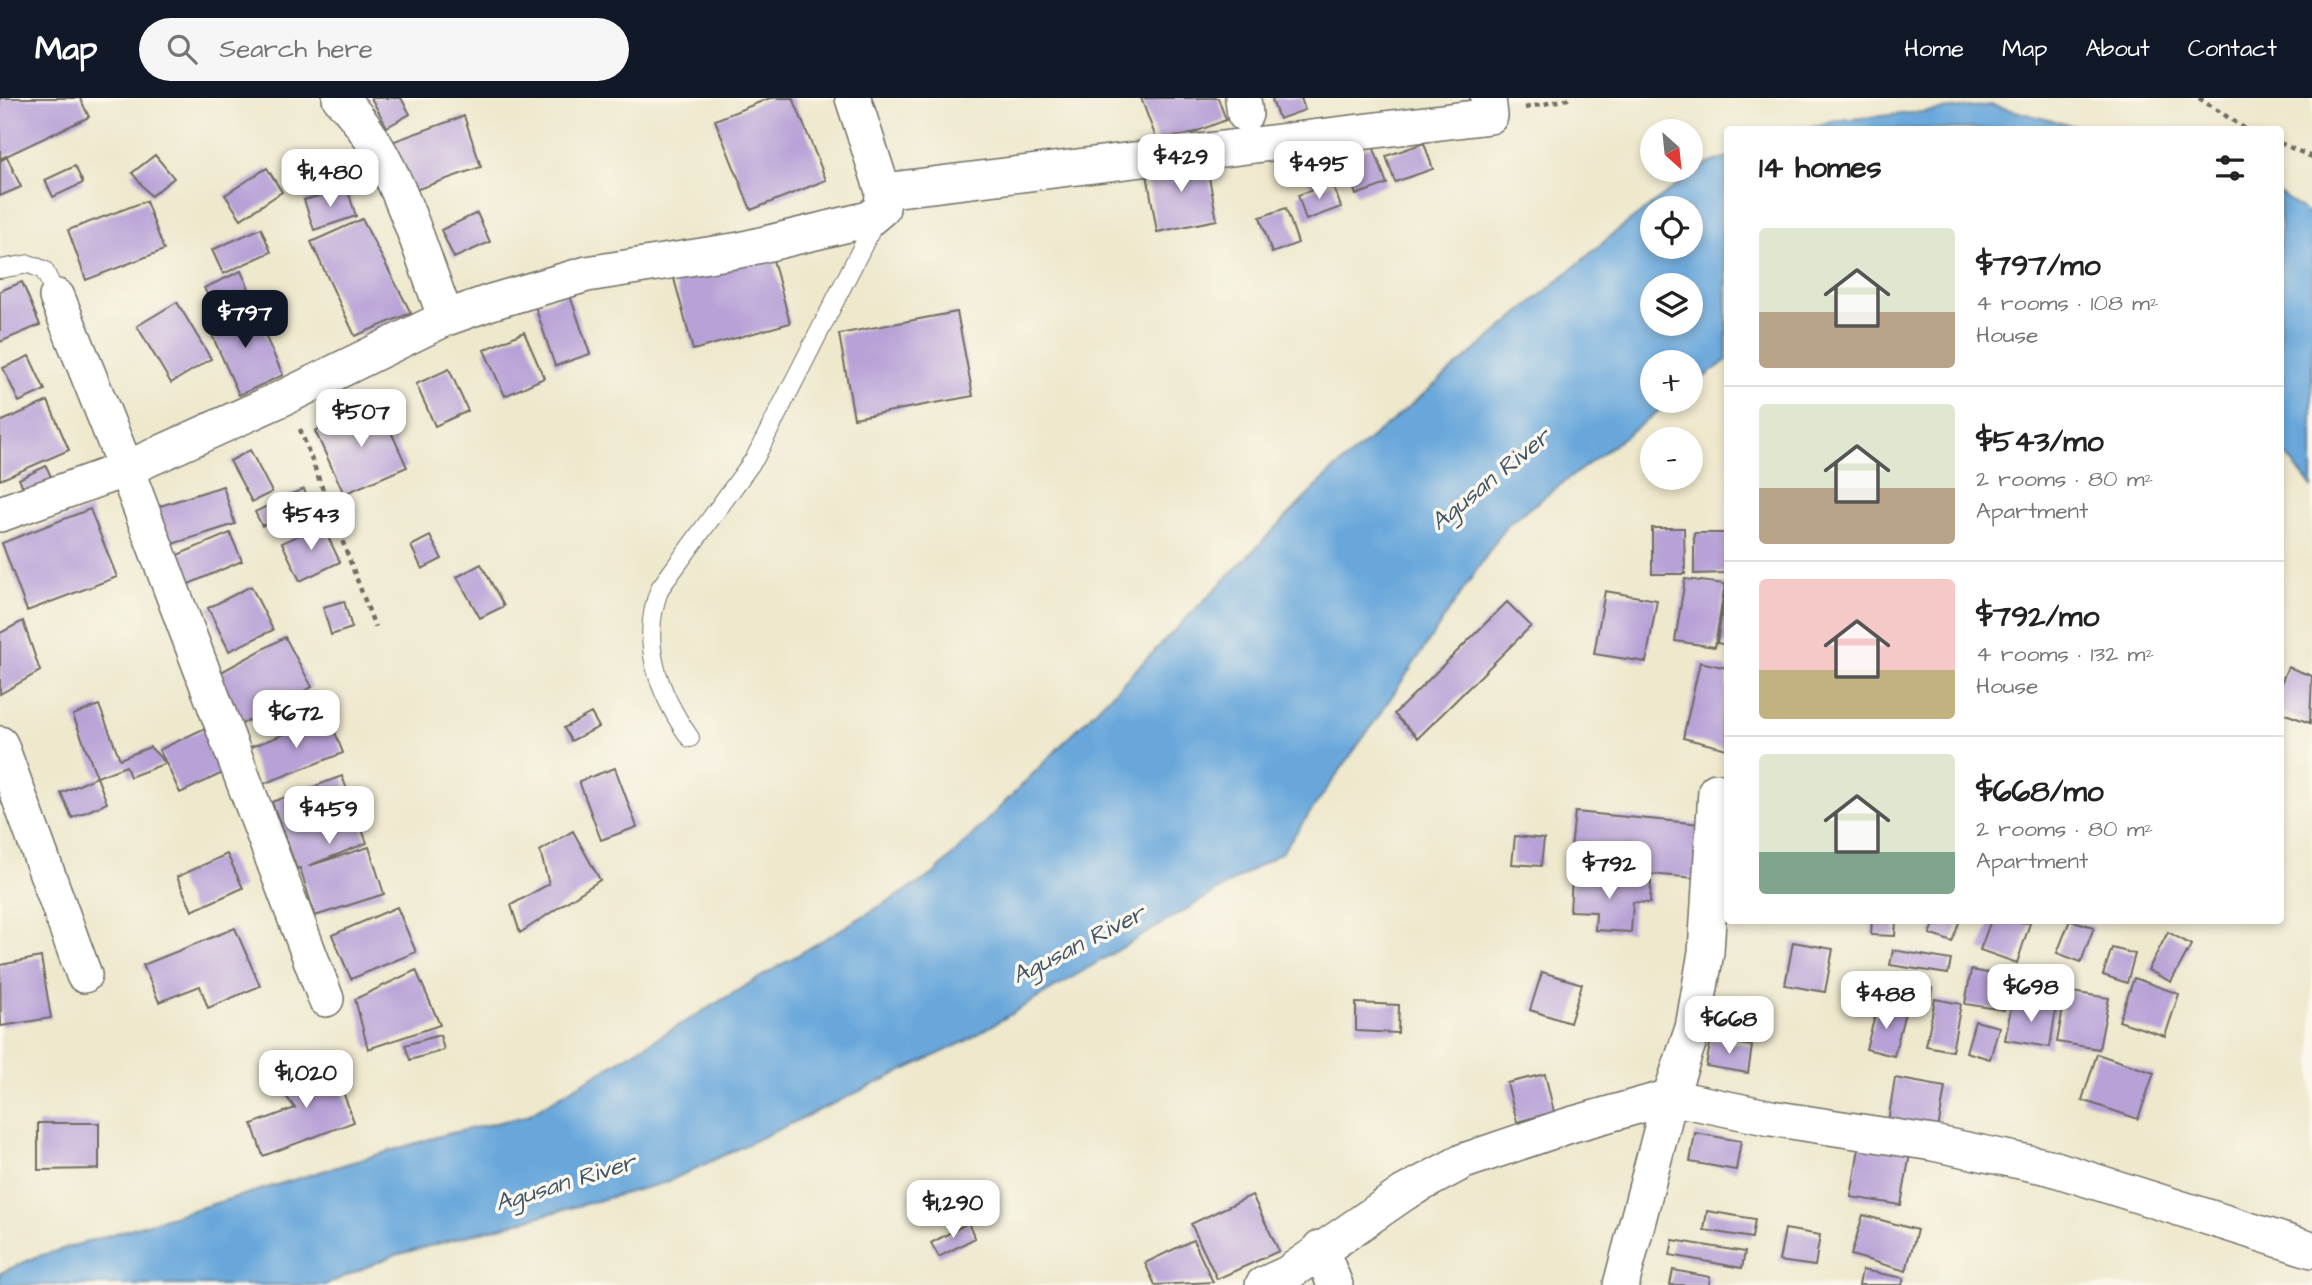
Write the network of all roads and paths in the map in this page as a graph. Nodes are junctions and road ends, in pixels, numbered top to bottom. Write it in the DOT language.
graph roads {
  1 [pos="340,98"];
  2 [pos="853,98"];
  3 [pos="1572,98"];
  4 [pos="2199,98"];
  5 [pos="1489,107"];
  6 [pos="2241,126"];
  7 [pos="2284,145"];
  8 [pos="2312,157"];
  9 [pos="882,200"];
  10 [pos="0,269"];
  11 [pos="57,298"];
  12 [pos="446,318"];
  13 [pos="287,396"];
  14 [pos="126,469"];
  15 [pos="0,514"];
  16 [pos="375,628"];
  17 [pos="690,738"];
  18 [pos="0,744"];
  19 [pos="1716,791"];
  20 [pos="84,975"];
  21 [pos="326,999"];
  22 [pos="1670,1097"];
  23 [pos="1320,1248"];
  24 [pos="2312,1250"];
  25 [pos="1263,1285"];
  26 [pos="1335,1285"];
  27 [pos="1621,1285"];
  1 -- 12 [label="street"];
  2 -- 9 [label="street"];
  3 -- 5 [label="path"];
  4 -- 6 [label="path"];
  5 -- 9 [label="street"];
  7 -- 8 [label="path"];
  9 -- 12 [label="street"];
  9 -- 17 [label="lane"];
  10 -- 11 [label="lane"];
  11 -- 14 [label="street"];
  12 -- 13 [label="street"];
  13 -- 14 [label="street"];
  13 -- 16 [label="path"];
  14 -- 15 [label="street"];
  14 -- 21 [label="street"];
  18 -- 20 [label="street"];
  19 -- 22 [label="street"];
  22 -- 23 [label="street"];
  22 -- 24 [label="street"];
  22 -- 27 [label="street"];
  23 -- 25 [label="street"];
  23 -- 26 [label="street"];
}
